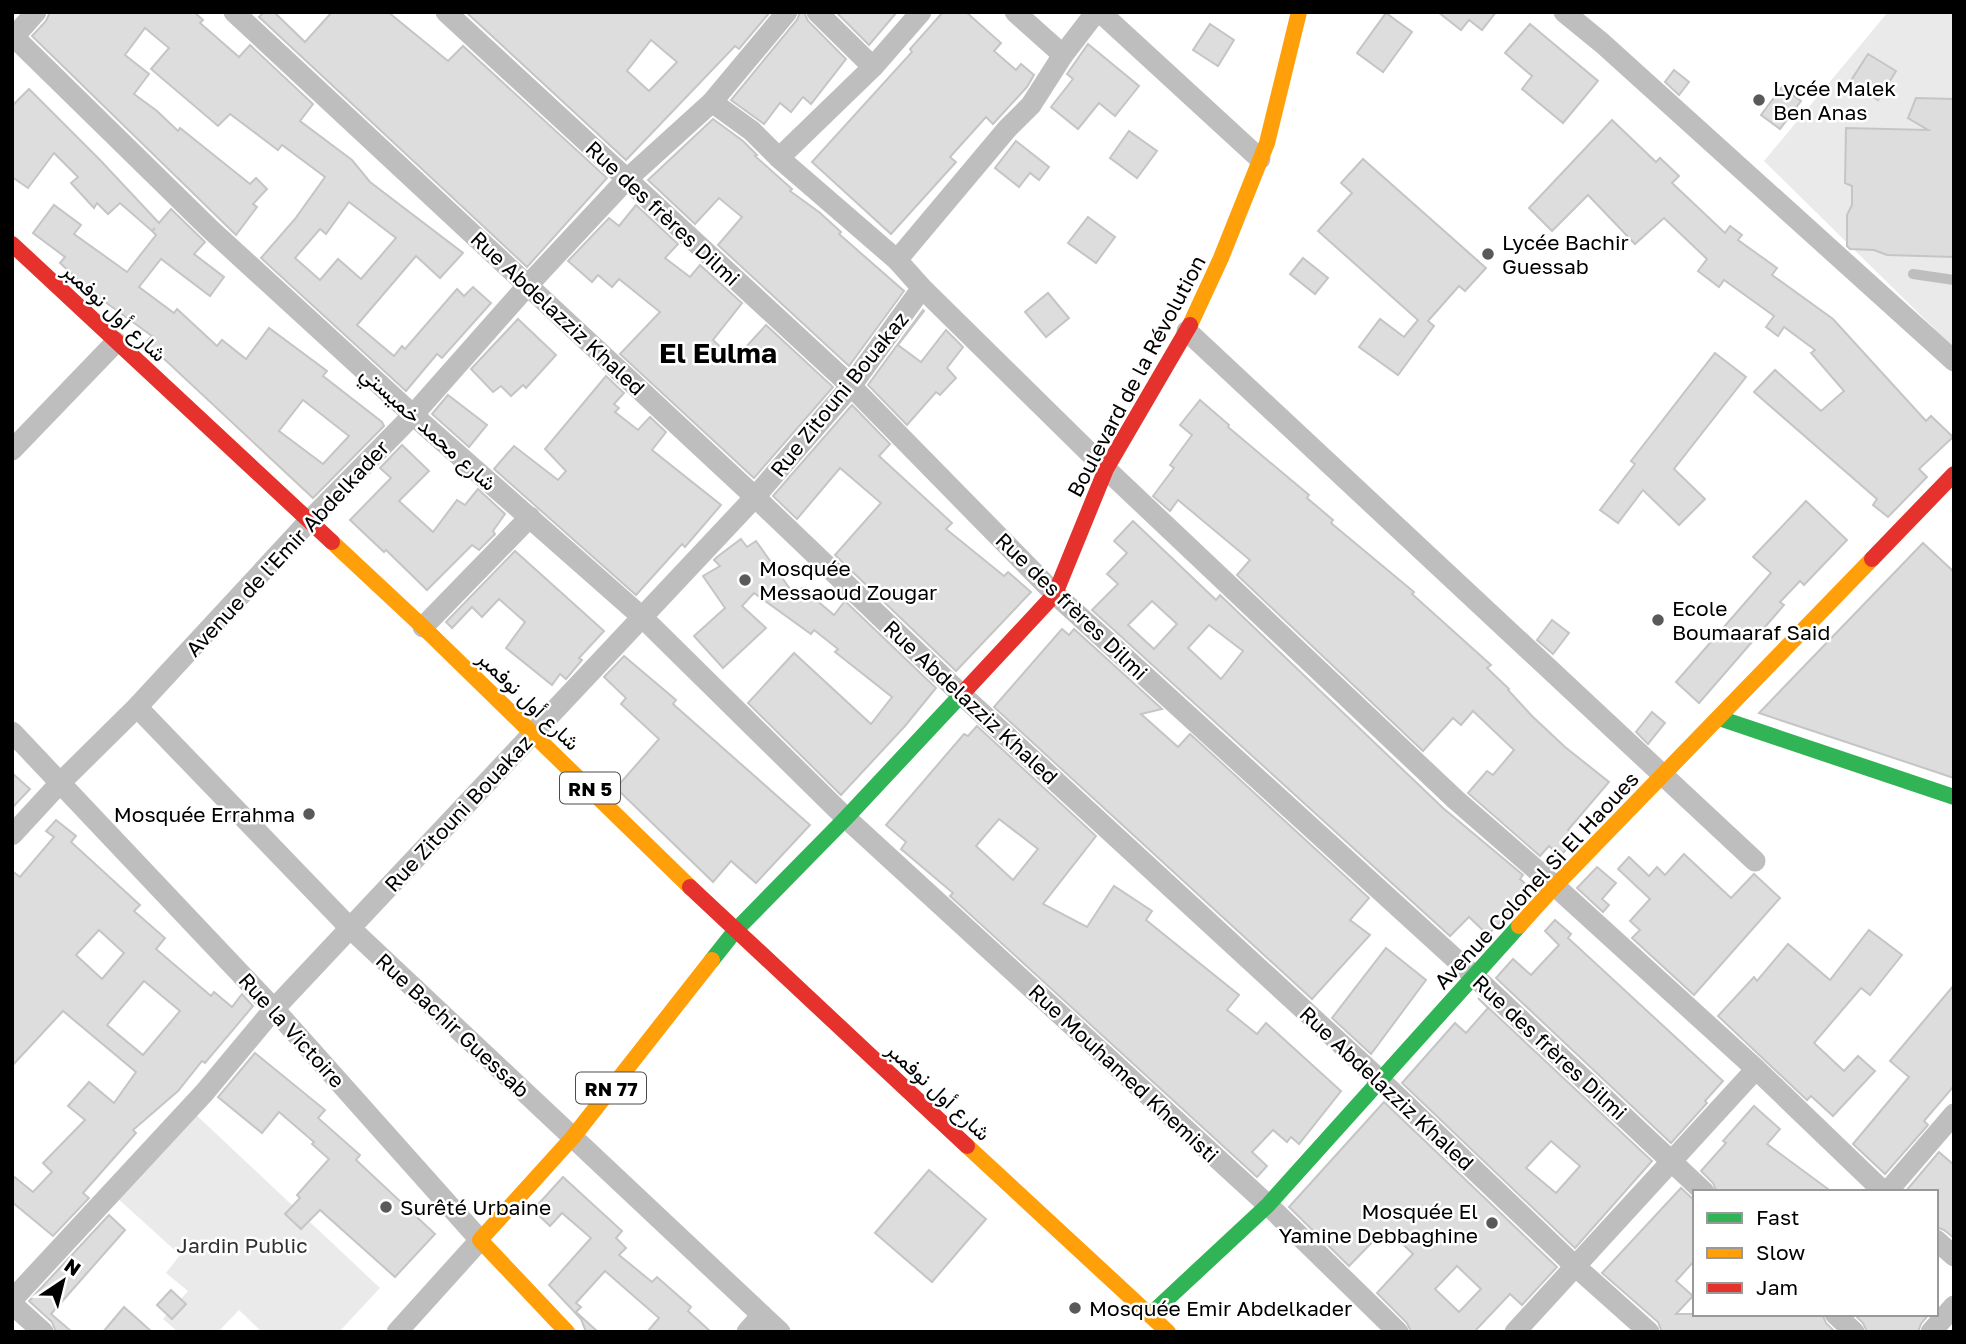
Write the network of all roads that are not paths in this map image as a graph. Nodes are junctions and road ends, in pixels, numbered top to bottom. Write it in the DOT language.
graph roads {
  1 [pos="36,12"];
  2 [pos="234,12"];
  3 [pos="446,12"];
  4 [pos="787,12"];
  5 [pos="817,12"];
  6 [pos="922,12"];
  7 [pos="1015,12"];
  8 [pos="1098,12"];
  9 [pos="1299,12"];
  10 [pos="1564,12"];
  11 [pos="13,38"];
  12 [pos="1063,55"];
  13 [pos="873,67"];
  14 [pos="712,102"];
  15 [pos="779,158"];
  16 [pos="1260,159"];
  17 [pos="626,180"];
  18 [pos="12,244"];
  19 [pos="897,260"];
  20 [pos="1913,274"];
  21 [pos="1954,280"];
  22 [pos="528,285"];
  23 [pos="922,288"];
  24 [pos="1187,331"];
  25 [pos="116,342"];
  26 [pos="1954,361"];
  27 [pos="851,386"];
  28 [pos="413,415"];
  29 [pos="12,450"];
  30 [pos="1106,469"];
  31 [pos="1954,474"];
  32 [pos="755,497"];
  33 [pos="530,517"];
  34 [pos="310,520"];
  35 [pos="1055,594"];
  36 [pos="642,617"];
  37 [pos="423,627"];
  38 [pos="962,695"];
  39 [pos="137,707"];
  40 [pos="1719,718"];
  41 [pos="12,732"];
  42 [pos="534,733"];
  43 [pos="1663,777"];
  44 [pos="60,783"];
  45 [pos="1954,797"];
  46 [pos="846,818"];
  47 [pos="12,835"];
  48 [pos="1755,861"];
  49 [pos="1555,886"];
  50 [pos="350,928"];
  51 [pos="735,931"];
  52 [pos="1474,976"];
  53 [pos="274,1009"];
  54 [pos="1756,1069"];
  55 [pos="1380,1079"];
  56 [pos="1954,1114"];
  57 [pos="573,1137"];
  58 [pos="1672,1161"];
  59 [pos="1702,1190"];
  60 [pos="1884,1190"];
  61 [pos="1888,1190"];
  62 [pos="1268,1205"];
  63 [pos="480,1240"];
  64 [pos="1938,1242"];
  65 [pos="1954,1256"];
  66 [pos="1575,1266"];
  67 [pos="12,1302"];
  68 [pos="1954,1306"];
  69 [pos="762,1315"];
  70 [pos="1150,1315"];
  71 [pos="1837,1316"];
  72 [pos="43,1332"];
  73 [pos="397,1332"];
  74 [pos="567,1332"];
  75 [pos="747,1332"];
  76 [pos="780,1332"];
  77 [pos="1168,1332"];
  78 [pos="1398,1332"];
  79 [pos="1515,1332"];
  80 [pos="1649,1332"];
  81 [pos="1854,1332"];
  82 [pos="1931,1332"];
  1 -- 11 [label="street"];
  2 -- 22 [label="street, Rue Abdelazziz Khaled"];
  3 -- 17 [label="street, Rue des frères Dilmi"];
  4 -- 14 [label="street, Avenue de l'Emir Abdelkader"];
  5 -- 13 [label="street"];
  6 -- 13 [label="street"];
  7 -- 12 [label="street"];
  8 -- 12 [label="street"];
  8 -- 16 [label="street"];
  9 -- 16 [label="main road, Boulevard de la Révolution"];
  10 -- 26 [label="street"];
  11 -- 28 [label="street, شارع محمد خميستي"];
  12 -- 19 [label="street"];
  13 -- 15 [label="street"];
  14 -- 15 [label="street"];
  14 -- 17 [label="street, Avenue de l'Emir Abdelkader"];
  15 -- 19 [label="street"];
  16 -- 24 [label="main road, Boulevard de la Révolution"];
  17 -- 22 [label="street, Avenue de l'Emir Abdelkader"];
  17 -- 27 [label="street, Rue des frères Dilmi"];
  18 -- 25 [label="main road, شارع أول نوفمبر / RN 5"];
  19 -- 23 [label="street"];
  20 -- 21 [label="lane"];
  22 -- 28 [label="street, Avenue de l'Emir Abdelkader"];
  22 -- 32 [label="street, Rue Abdelazziz Khaled"];
  23 -- 27 [label="street, Rue Zitouni Bouakaz"];
  23 -- 30 [label="street"];
  24 -- 30 [label="main road, Boulevard de la Révolution"];
  24 -- 43 [label="street"];
  25 -- 29 [label="street"];
  25 -- 34 [label="main road, شارع أول نوفمبر / RN 5"];
  27 -- 32 [label="street, Rue Zitouni Bouakaz"];
  27 -- 35 [label="street, Rue des frères Dilmi"];
  28 -- 33 [label="street, شارع محمد خميستي"];
  28 -- 34 [label="street, Avenue de l'Emir Abdelkader"];
  30 -- 35 [label="main road, Boulevard de la Révolution"];
  30 -- 49 [label="street"];
  31 -- 40 [label="main road, Avenue Colonel Si El Haoues"];
  32 -- 36 [label="street, Rue Zitouni Bouakaz"];
  32 -- 38 [label="street, Rue Abdelazziz Khaled"];
  33 -- 36 [label="street, شارع محمد خميستي"];
  33 -- 37 [label="street"];
  34 -- 37 [label="main road, شارع أول نوفمبر / RN 5"];
  34 -- 39 [label="street, Avenue de l'Emir Abdelkader"];
  35 -- 38 [label="main road, Boulevard de la Révolution"];
  35 -- 52 [label="street, Rue des frères Dilmi"];
  36 -- 42 [label="street, Rue Zitouni Bouakaz"];
  36 -- 46 [label="street, شارع محمد خميستي"];
  37 -- 42 [label="main road, شارع أول نوفمبر / RN 5"];
  38 -- 46 [label="main road, Boulevard de la Révolution"];
  38 -- 55 [label="street, Rue Abdelazziz Khaled"];
  39 -- 44 [label="street, Avenue de l'Emir Abdelkader"];
  39 -- 50 [label="street, Rue Bachir Guessab"];
  40 -- 43 [label="main road, Avenue Colonel Si El Haoues"];
  40 -- 45 [label="main road"];
  41 -- 44 [label="street, Rue la Victoire"];
  42 -- 50 [label="street, Rue Zitouni Bouakaz"];
  42 -- 51 [label="main road, شارع أول نوفمبر / RN 5"];
  43 -- 48 [label="street"];
  43 -- 49 [label="main road, Avenue Colonel Si El Haoues"];
  44 -- 47 [label="street, Avenue de l'Emir Abdelkader"];
  44 -- 53 [label="street, Rue la Victoire"];
  46 -- 51 [label="main road, Boulevard de la Révolution"];
  46 -- 62 [label="street, Rue Mouhamed Khemisti"];
  49 -- 52 [label="main road, Avenue Colonel Si El Haoues"];
  49 -- 54 [label="street"];
  50 -- 53 [label="street, Rue Zitouni Bouakaz"];
  50 -- 57 [label="street, Rue Bachir Guessab"];
  51 -- 57 [label="main road, RN 77"];
  51 -- 70 [label="main road, شارع أول نوفمبر / RN 5"];
  52 -- 55 [label="main road, Avenue Colonel Si El Haoues"];
  52 -- 58 [label="street, Rue des frères Dilmi"];
  53 -- 63 [label="street, Rue la Victoire"];
  53 -- 67 [label="street, Rue Zitouni Bouakaz"];
  54 -- 58 [label="street"];
  54 -- 60 [label="street"];
  55 -- 62 [label="main road, Avenue Colonel Si El Haoues"];
  55 -- 66 [label="street, Rue Abdelazziz Khaled"];
  56 -- 61 [label="street"];
  57 -- 63 [label="main road, RN 77"];
  57 -- 69 [label="street, Rue Bachir Guessab"];
  58 -- 59 [label="street, Rue des frères Dilmi"];
  58 -- 66 [label="street"];
  62 -- 70 [label="main road, Avenue Colonel Si El Haoues"];
  62 -- 78 [label="street, Rue Mouhamed Khemisti"];
  63 -- 73 [label="street"];
  63 -- 74 [label="main road, Rue la Victoire"];
  64 -- 65 [label="street"];
  66 -- 79 [label="street"];
  66 -- 80 [label="street, Rue Abdelazziz Khaled"];
  67 -- 72 [label="street"];
  68 -- 82 [label="street"];
  69 -- 75 [label="street"];
  69 -- 76 [label="street, Rue Bachir Guessab"];
  70 -- 77 [label="main road, شارع أول نوفمبر / RN 5"];
  71 -- 81 [label="street"];
}
